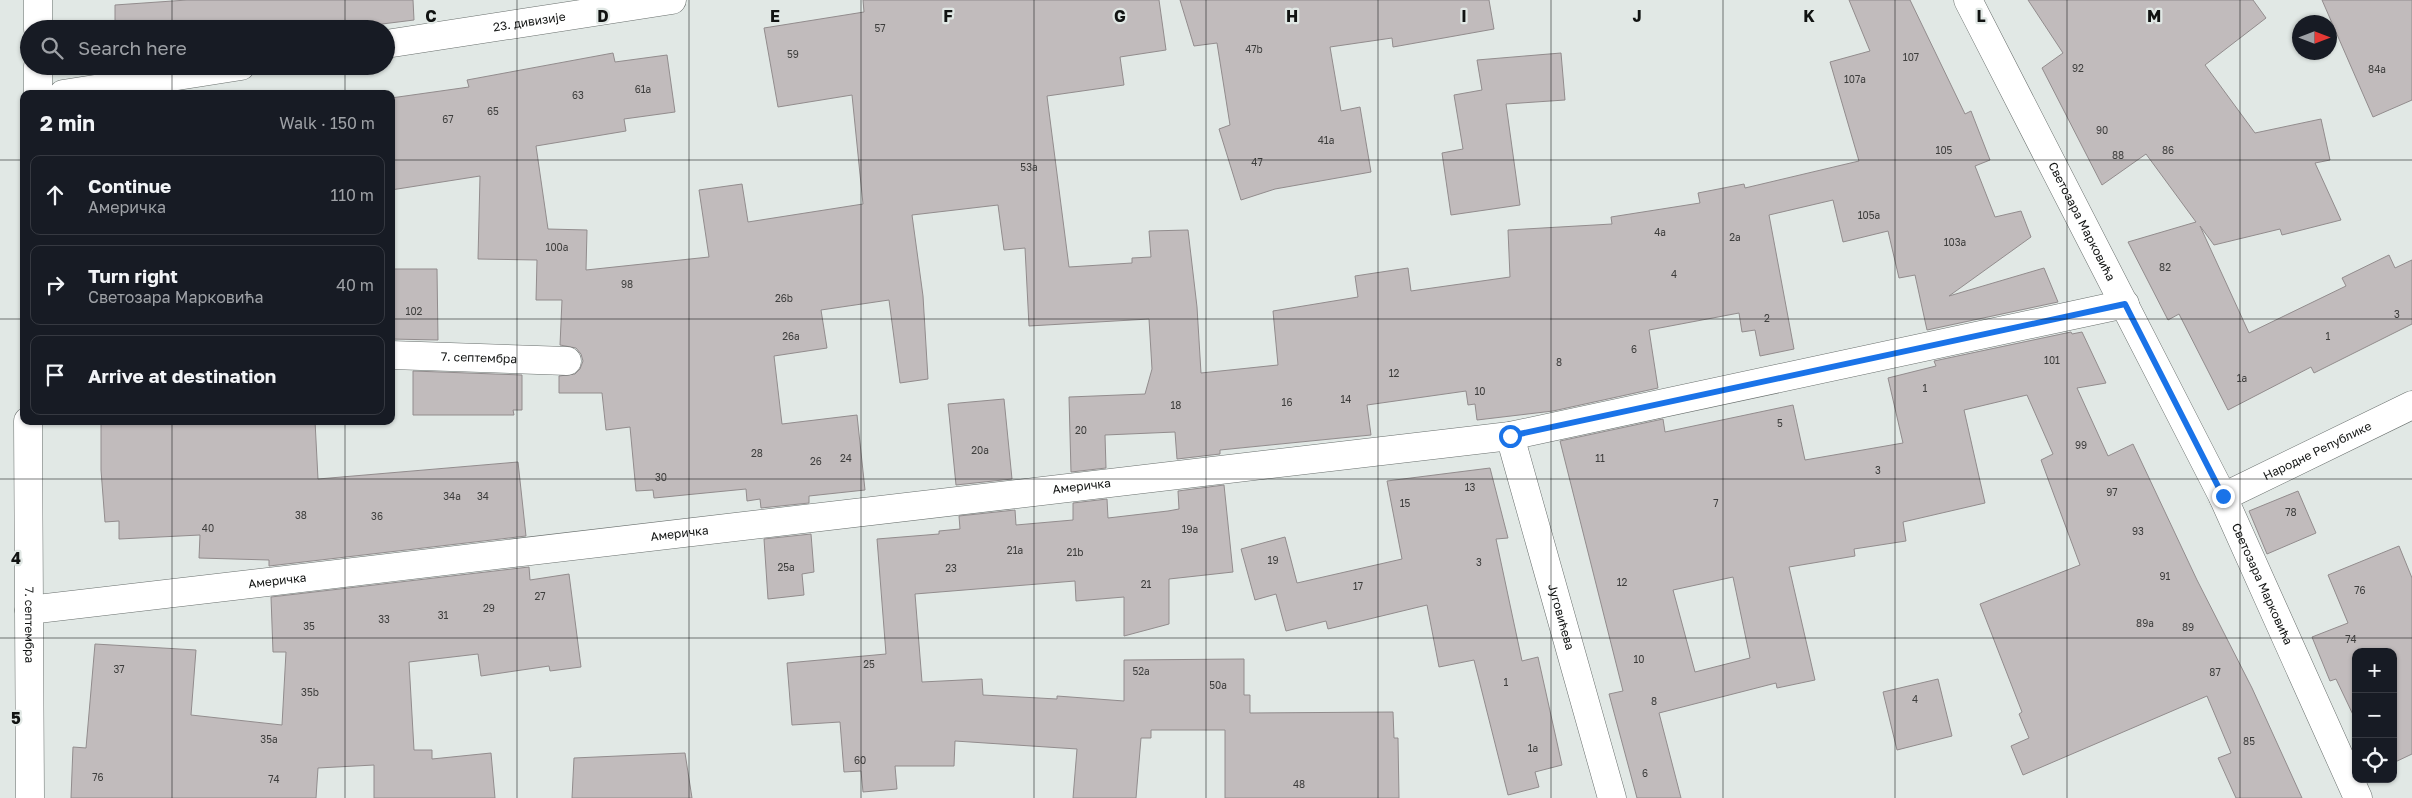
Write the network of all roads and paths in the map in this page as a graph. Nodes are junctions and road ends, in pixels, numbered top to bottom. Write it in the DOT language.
graph roads {
  1 [pos="38,0"];
  2 [pos="672,0"];
  3 [pos="1968,0"];
  4 [pos="38,20"];
  5 [pos="395,43"];
  6 [pos="38,75"];
  7 [pos="184,75"];
  8 [pos="38,90"];
  9 [pos="88,90"];
  10 [pos="2125,304"];
  11 [pos="395,355"];
  12 [pos="567,362"];
  13 [pos="2412,405"];
  14 [pos="28,425"];
  15 [pos="1510,436"];
  16 [pos="2223,496"];
  17 [pos="29,610"];
  18 [pos="30,798"];
  19 [pos="1612,798"];
  20 [pos="2358,798"];
  1 -- 4 [label="street"];
  2 -- 5 [label="street, 23. дивизије"];
  3 -- 10 [label="street, Светозара Марковића"];
  6 -- 8 [label="street"];
  7 -- 9 [label="street"];
  10 -- 15 [label="street, Америчка"];
  10 -- 16 [label="street, Светозара Марковића"];
  11 -- 12 [label="street, 7. септембра"];
  13 -- 16 [label="street, Народне Републике"];
  14 -- 17 [label="street, 7. септембра"];
  15 -- 17 [label="street, Америчка"];
  15 -- 19 [label="street, Југовићева"];
  16 -- 20 [label="street, Светозара Марковића"];
  17 -- 18 [label="street, 7. септембра"];
}
